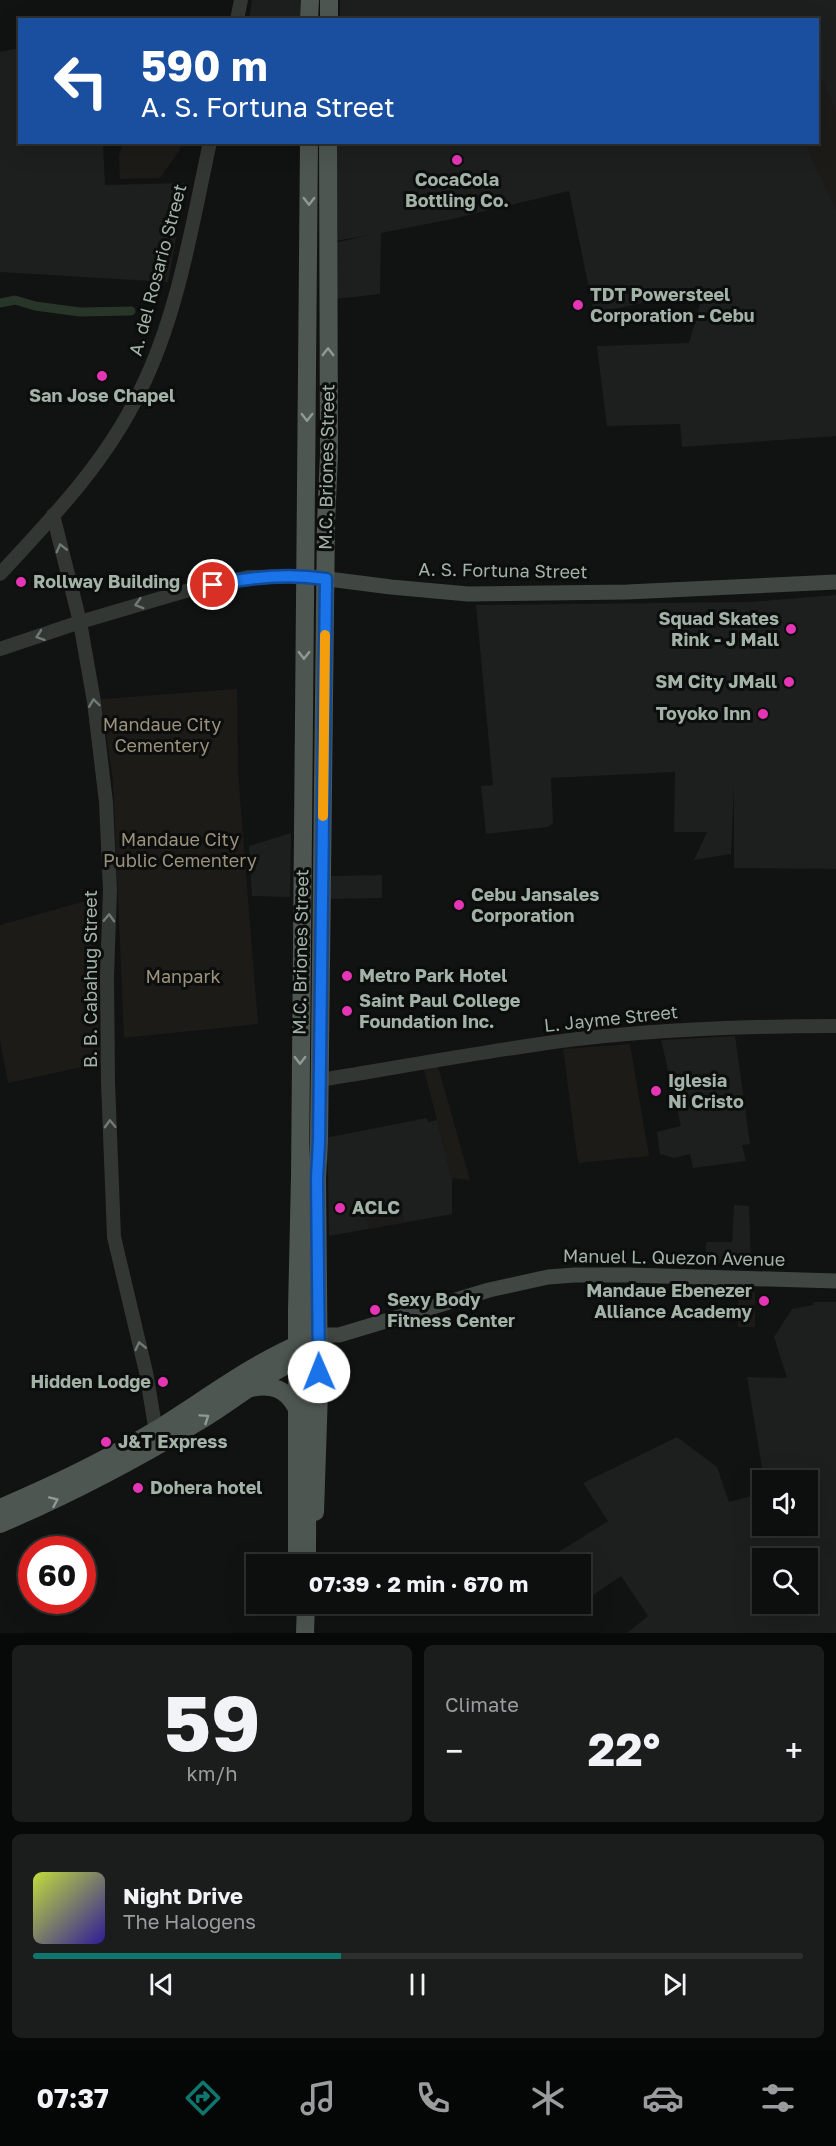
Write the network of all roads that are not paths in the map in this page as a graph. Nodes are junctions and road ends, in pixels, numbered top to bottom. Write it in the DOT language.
graph roads {
  1 [pos="241,0"];
  2 [pos="310,0"];
  3 [pos="330,0"];
  4 [pos="237,18"];
  5 [pos="309,18"];
  6 [pos="329,18"];
  7 [pos="210,144"];
  8 [pos="309,144"];
  9 [pos="328,144"];
  10 [pos="53,515"];
  11 [pos="0,574"];
  12 [pos="305,576"];
  13 [pos="326,579"];
  14 [pos="836,582"];
  15 [pos="80,622"];
  16 [pos="0,649"];
  17 [pos="836,1026"];
  18 [pos="320,1080"];
  19 [pos="300,1113"];
  20 [pos="319,1115"];
  21 [pos="308,1183"];
  22 [pos="836,1281"];
  23 [pos="318,1310"];
  24 [pos="297,1313"];
  25 [pos="319,1344"];
  26 [pos="297,1352"];
  27 [pos="268,1359"];
  28 [pos="249,1388"];
  29 [pos="296,1407"];
  30 [pos="157,1438"];
  31 [pos="0,1508"];
  32 [pos="0,1524"];
  33 [pos="305,1554"];
  34 [pos="306,1554"];
  35 [pos="307,1554"];
  1 -- 4 [label="street"];
  2 -- 5 [label="main road"];
  3 -- 6 [label="main road"];
  7 -- 10 [label="street, A. del Rosario Street"];
  8 -- 12 [label="main road, M.C. Briones Street, one-way"];
  13 -- 9 [label="main road, M.C. Briones Street, one-way"];
  10 -- 11 [label="street, A. del Rosario Street"];
  15 -- 10 [label="street, B. B. Cabahug Street, one-way"];
  12 -- 13 [label="main road, A. S. Fortuna Street"];
  12 -- 15 [label="street, A. S. Fortuna Street, one-way"];
  12 -- 19 [label="main road, M.C. Briones Street, one-way"];
  13 -- 14 [label="main road, A. S. Fortuna Street"];
  13 -- 18 [label="main road, M.C. Briones Street"];
  15 -- 16 [label="street, A. S. Fortuna Street, one-way"];
  30 -- 15 [label="street, B. B. Cabahug Street, one-way"];
  17 -- 18 [label="street, L. Jayme Street"];
  18 -- 20 [label="main road, M.C. Briones Street"];
  19 -- 21 [label="main road, M.C. Briones Street"];
  19 -- 24 [label="main road, M.C. Briones Street"];
  20 -- 21 [label="main road, M.C. Briones Street"];
  20 -- 23 [label="main road, M.C. Briones Street"];
  21 -- 34 [label="main road, bridge"];
  22 -- 25 [label="main road, Manuel L. Quezon Avenue"];
  23 -- 24 [label="main road"];
  23 -- 25 [label="main road, M.C. Briones Street"];
  24 -- 26 [label="main road, M.C. Briones Street"];
  24 -- 27 [label="main road"];
  25 -- 26 [label="main road"];
  25 -- 35 [label="main road, M.C. Briones Street"];
  26 -- 27 [label="main road"];
  26 -- 28 [label="main road"];
  26 -- 29 [label="main road, M.C. Briones Street"];
  27 -- 30 [label="main road"];
  28 -- 29 [label="main road"];
  30 -- 28 [label="main road, one-way"];
  29 -- 33 [label="main road, M.C. Briones Street"];
  30 -- 31 [label="main road"];
  32 -- 30 [label="main road, one-way"];
}
